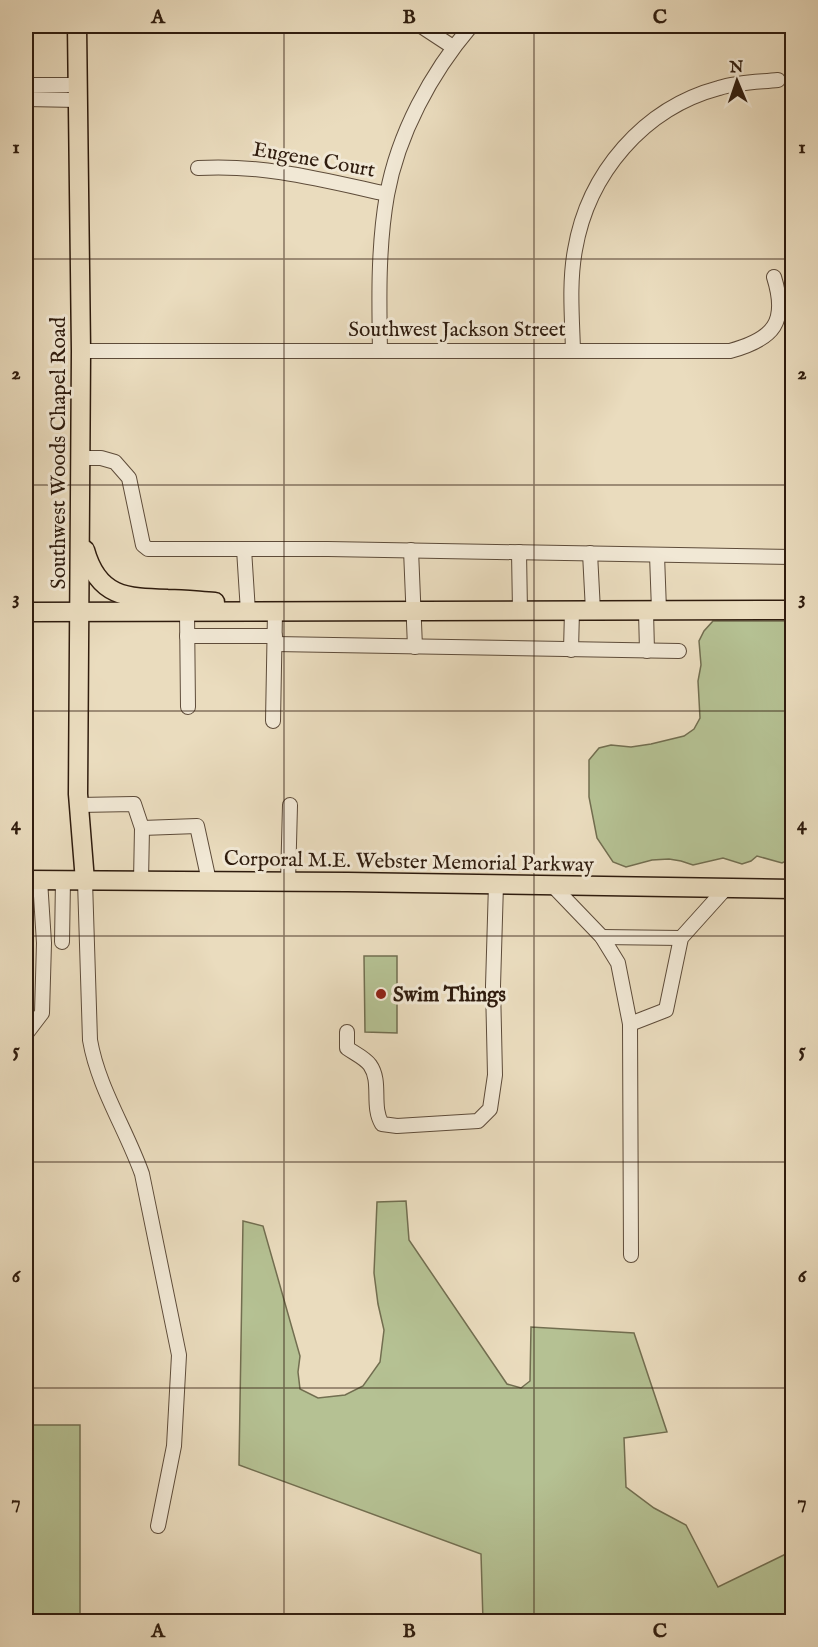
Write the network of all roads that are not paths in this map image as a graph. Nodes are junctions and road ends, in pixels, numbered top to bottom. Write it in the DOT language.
graph roads {
  1 [pos="77,26"];
  2 [pos="420,26"];
  3 [pos="471,26"];
  4 [pos="453,47"];
  5 [pos="778,80"];
  6 [pos="26,85"];
  7 [pos="77,92"];
  8 [pos="26,99"];
  9 [pos="198,168"];
  10 [pos="387,194"];
  11 [pos="774,277"];
  12 [pos="573,350"];
  13 [pos="81,351"];
  14 [pos="380,351"];
  15 [pos="81,458"];
  16 [pos="81,535"];
  17 [pos="244,549"];
  18 [pos="411,550"];
  19 [pos="519,552"];
  20 [pos="590,554"];
  21 [pos="657,555"];
  22 [pos="792,557"];
  23 [pos="792,610"];
  24 [pos="414,611"];
  25 [pos="520,611"];
  26 [pos="572,611"];
  27 [pos="593,611"];
  28 [pos="653,611"];
  29 [pos="26,612"];
  30 [pos="186,612"];
  31 [pos="248,612"];
  32 [pos="275,612"];
  33 [pos="80,613"];
  34 [pos="187,636"];
  35 [pos="275,640"];
  36 [pos="415,647"];
  37 [pos="571,650"];
  38 [pos="647,651"];
  39 [pos="679,651"];
  40 [pos="188,707"];
  41 [pos="273,721"];
  42 [pos="79,805"];
  43 [pos="290,805"];
  44 [pos="142,828"];
  45 [pos="33,880"];
  46 [pos="63,880"];
  47 [pos="85,880"];
  48 [pos="141,881"];
  49 [pos="209,881"];
  50 [pos="288,882"];
  51 [pos="496,884"];
  52 [pos="552,885"];
  53 [pos="726,888"];
  54 [pos="792,888"];
  55 [pos="603,937"];
  56 [pos="681,938"];
  57 [pos="62,942"];
  58 [pos="86,942"];
  59 [pos="44,943"];
  60 [pos="630,1024"];
  61 [pos="347,1032"];
  62 [pos="26,1034"];
  63 [pos="26,1233"];
  64 [pos="26,1247"];
  65 [pos="631,1255"];
  66 [pos="158,1526"];
  1 -- 7 [label="main road, Southwest Woods Chapel Road"];
  2 -- 4 [label="street"];
  3 -- 4 [label="street"];
  4 -- 10 [label="street"];
  5 -- 12 [label="street"];
  6 -- 7 [label="street"];
  7 -- 8 [label="street"];
  7 -- 13 [label="main road, Southwest Woods Chapel Road"];
  9 -- 10 [label="street, Eugene Court"];
  10 -- 14 [label="street"];
  11 -- 12 [label="street, Southwest Jackson Street"];
  12 -- 14 [label="street, Southwest Jackson Street"];
  13 -- 14 [label="street, Southwest Jackson Street"];
  13 -- 15 [label="main road, Southwest Woods Chapel Road"];
  15 -- 16 [label="main road, Southwest Woods Chapel Road"];
  15 -- 17 [label="street"];
  16 -- 31 [label="main road"];
  16 -- 33 [label="main road, Southwest Woods Chapel Road"];
  17 -- 18 [label="street"];
  17 -- 31 [label="street"];
  18 -- 19 [label="street"];
  18 -- 24 [label="street"];
  19 -- 20 [label="street"];
  19 -- 25 [label="street"];
  20 -- 21 [label="street"];
  20 -- 27 [label="street"];
  21 -- 22 [label="street"];
  21 -- 28 [label="street"];
  23 -- 28 [label="main road"];
  24 -- 25 [label="main road"];
  24 -- 32 [label="main road"];
  24 -- 36 [label="street"];
  25 -- 26 [label="main road"];
  26 -- 27 [label="main road"];
  26 -- 37 [label="street"];
  27 -- 28 [label="main road"];
  28 -- 38 [label="street"];
  29 -- 33 [label="main road"];
  30 -- 31 [label="main road"];
  30 -- 33 [label="main road"];
  30 -- 34 [label="street"];
  31 -- 32 [label="main road"];
  32 -- 35 [label="street"];
  33 -- 42 [label="main road, Southwest Woods Chapel Road"];
  34 -- 35 [label="street"];
  34 -- 40 [label="street"];
  35 -- 36 [label="street"];
  35 -- 41 [label="street"];
  36 -- 37 [label="street"];
  37 -- 38 [label="street"];
  38 -- 39 [label="street"];
  42 -- 44 [label="street"];
  42 -- 47 [label="main road, Southwest Woods Chapel Road"];
  43 -- 50 [label="street"];
  44 -- 48 [label="street"];
  44 -- 49 [label="street"];
  45 -- 46 [label="main road, Corporal M.E. Webster Memorial Parkway"];
  45 -- 59 [label="street"];
  46 -- 47 [label="main road, Corporal M.E. Webster Memorial Parkway"];
  46 -- 57 [label="street"];
  47 -- 48 [label="main road, Corporal M.E. Webster Memorial Parkway"];
  47 -- 58 [label="street"];
  48 -- 49 [label="main road, Corporal M.E. Webster Memorial Parkway"];
  49 -- 50 [label="main road, Corporal M.E. Webster Memorial Parkway"];
  50 -- 51 [label="main road, Corporal M.E. Webster Memorial Parkway"];
  51 -- 52 [label="main road, Corporal M.E. Webster Memorial Parkway"];
  51 -- 61 [label="street"];
  52 -- 53 [label="main road, Corporal M.E. Webster Memorial Parkway"];
  52 -- 55 [label="street"];
  53 -- 54 [label="main road, Corporal M.E. Webster Memorial Parkway"];
  53 -- 56 [label="street"];
  55 -- 56 [label="street"];
  55 -- 60 [label="street"];
  56 -- 60 [label="street"];
  57 -- 58 [label="street"];
  57 -- 59 [label="street"];
  58 -- 66 [label="street"];
  59 -- 62 [label="street"];
  60 -- 65 [label="street"];
  63 -- 64 [label="street"];
}
